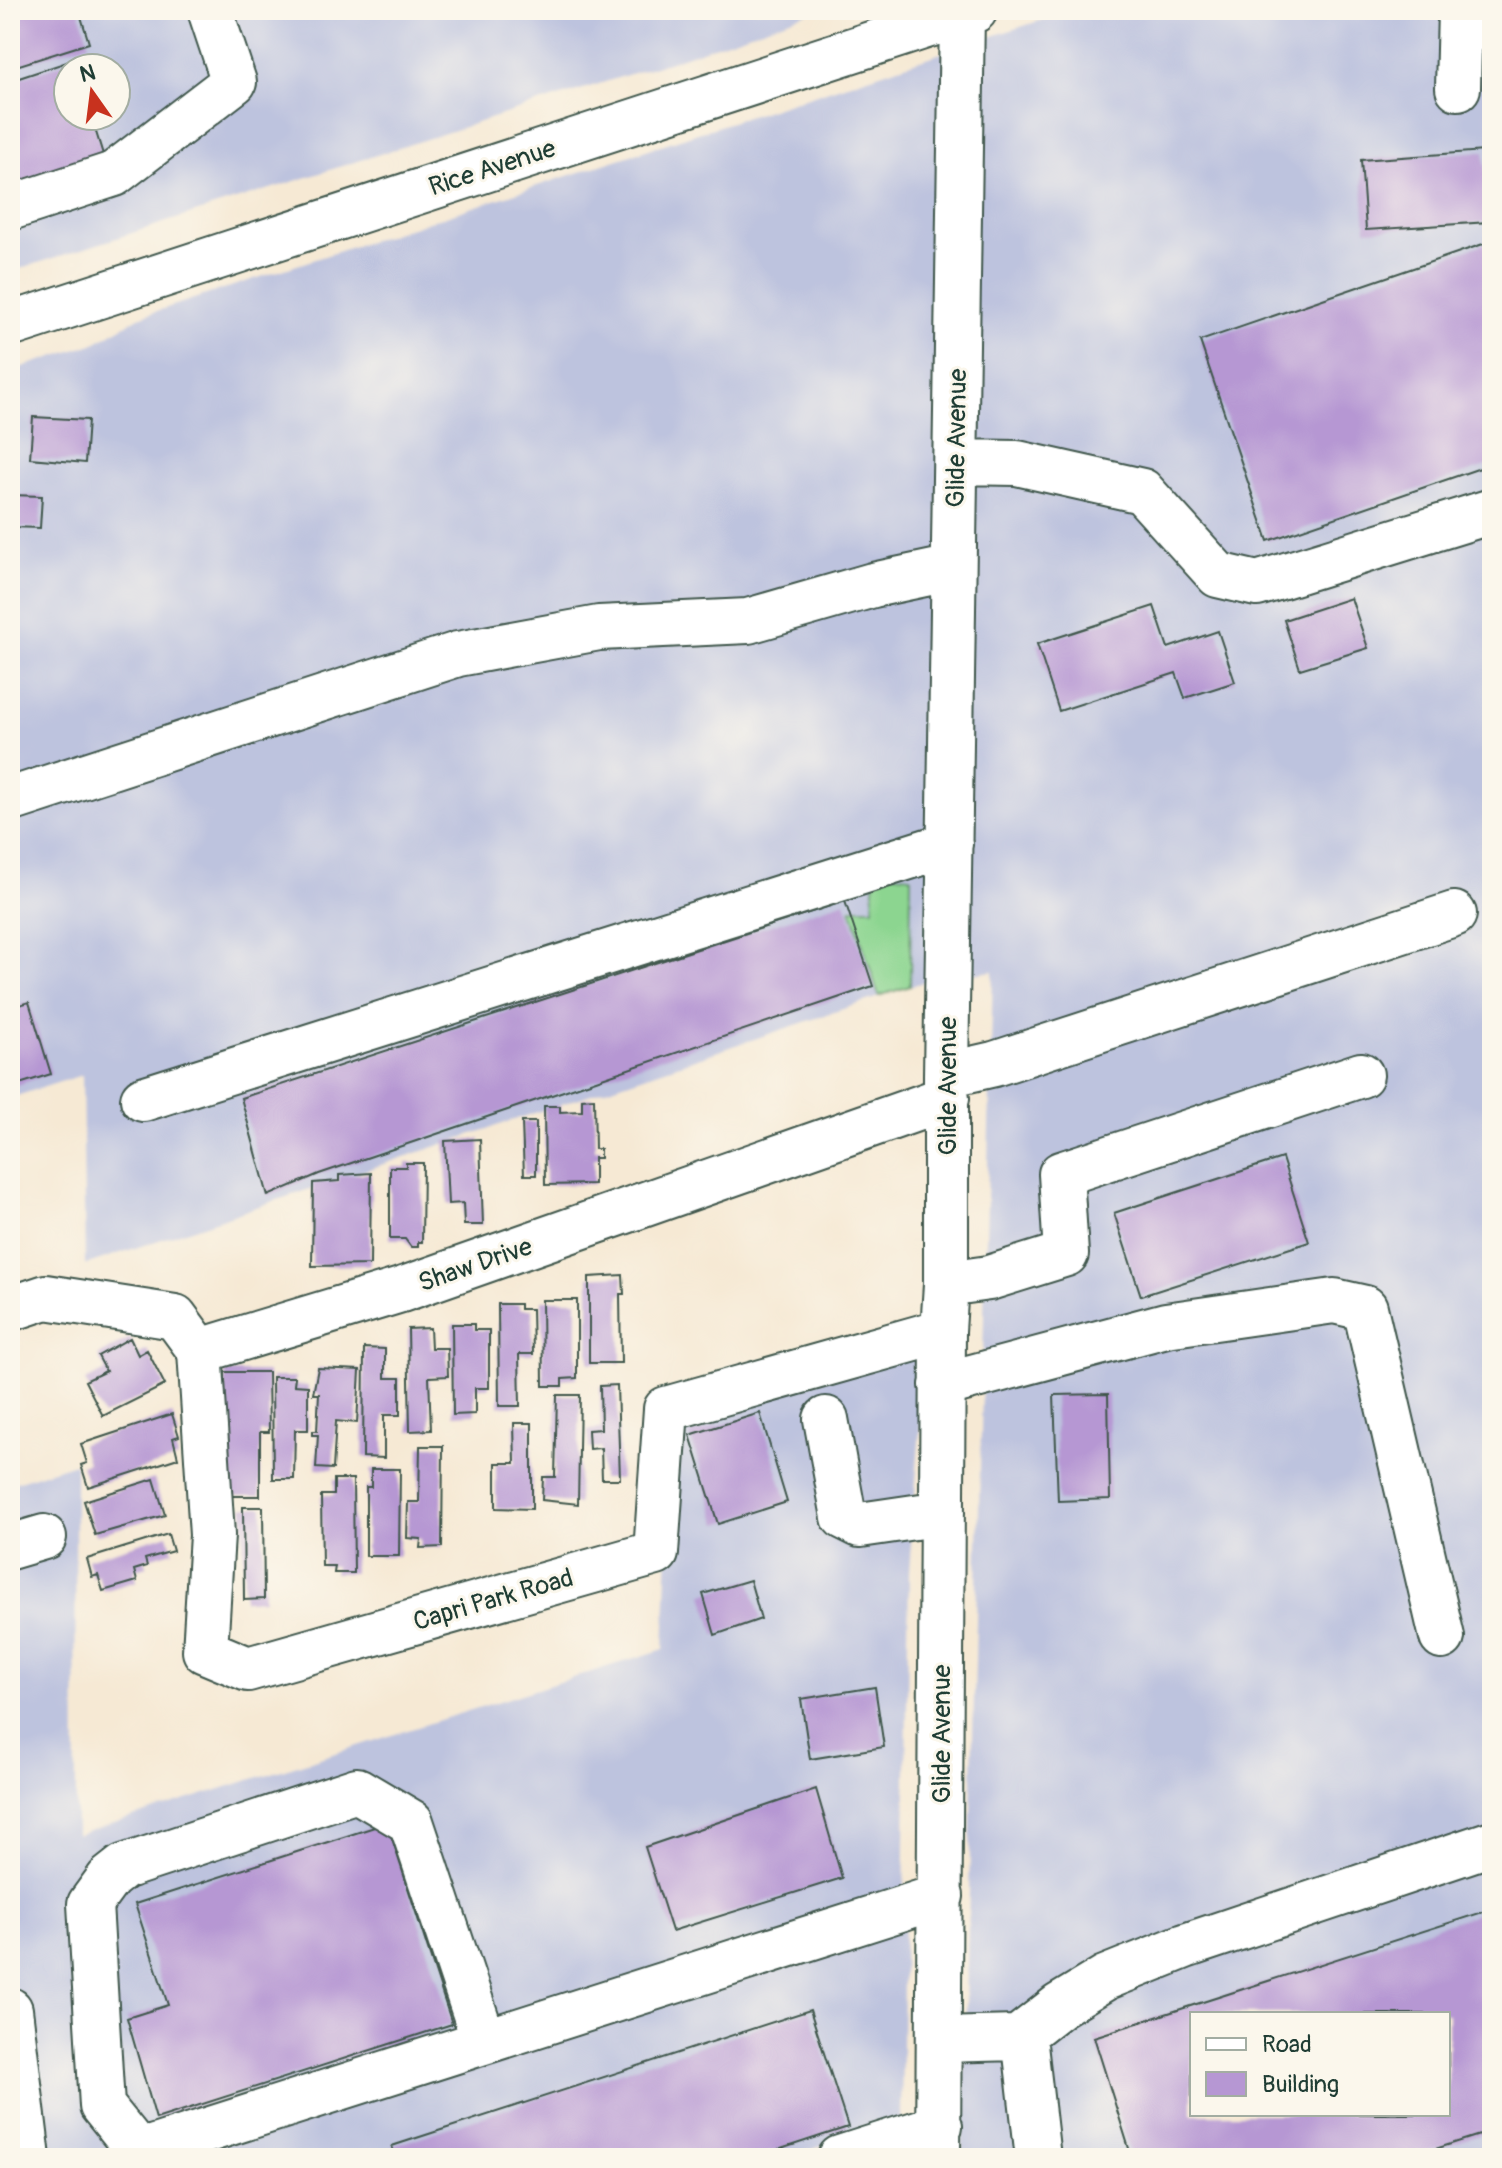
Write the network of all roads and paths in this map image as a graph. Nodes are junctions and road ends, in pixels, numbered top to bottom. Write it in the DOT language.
graph roads {
  1 [pos="210,10"];
  2 [pos="1460,10"];
  3 [pos="968,12"];
  4 [pos="1458,88"];
  5 [pos="10,208"];
  6 [pos="10,325"];
  7 [pos="956,462"];
  8 [pos="1492,511"];
  9 [pos="953,568"];
  10 [pos="10,800"];
  11 [pos="950,844"];
  12 [pos="1454,914"];
  13 [pos="1361,1075"];
  14 [pos="946,1087"];
  15 [pos="143,1099"];
  16 [pos="946,1284"];
  17 [pos="10,1309"];
  18 [pos="943,1331"];
  19 [pos="200,1351"];
  20 [pos="942,1385"];
  21 [pos="826,1419"];
  22 [pos="942,1513"];
  23 [pos="1442,1637"];
  24 [pos="1492,1843"];
  25 [pos="941,1896"];
  26 [pos="10,2010"];
  27 [pos="1018,2038"];
  28 [pos="940,2040"];
  29 [pos="484,2041"];
  30 [pos="939,2142"];
  31 [pos="28,2158"];
  32 [pos="840,2158"];
  33 [pos="1038,2158"];
  1 -- 5 [label="street"];
  2 -- 4 [label="street"];
  3 -- 6 [label="street, Rice Avenue"];
  3 -- 7 [label="street, Glide Avenue"];
  7 -- 8 [label="street"];
  7 -- 9 [label="street, Glide Avenue"];
  9 -- 10 [label="street"];
  9 -- 11 [label="street, Glide Avenue"];
  11 -- 14 [label="street, Glide Avenue"];
  11 -- 15 [label="street"];
  12 -- 14 [label="street, Shaw Drive"];
  13 -- 16 [label="street"];
  14 -- 16 [label="street, Glide Avenue"];
  14 -- 19 [label="street, Shaw Drive"];
  16 -- 18 [label="street, Glide Avenue"];
  17 -- 19 [label="street"];
  18 -- 19 [label="street, Capri Park Road"];
  18 -- 20 [label="street, Glide Avenue"];
  20 -- 22 [label="street, Glide Avenue"];
  20 -- 23 [label="street"];
  21 -- 22 [label="street"];
  22 -- 25 [label="street, Glide Avenue"];
  24 -- 27 [label="street"];
  25 -- 28 [label="street, Glide Avenue"];
  25 -- 29 [label="street"];
  26 -- 31 [label="street"];
  27 -- 28 [label="street"];
  27 -- 33 [label="street"];
  28 -- 30 [label="street, Glide Avenue"];
  29 -- 29 [label="street"];
  30 -- 32 [label="street"];
}
